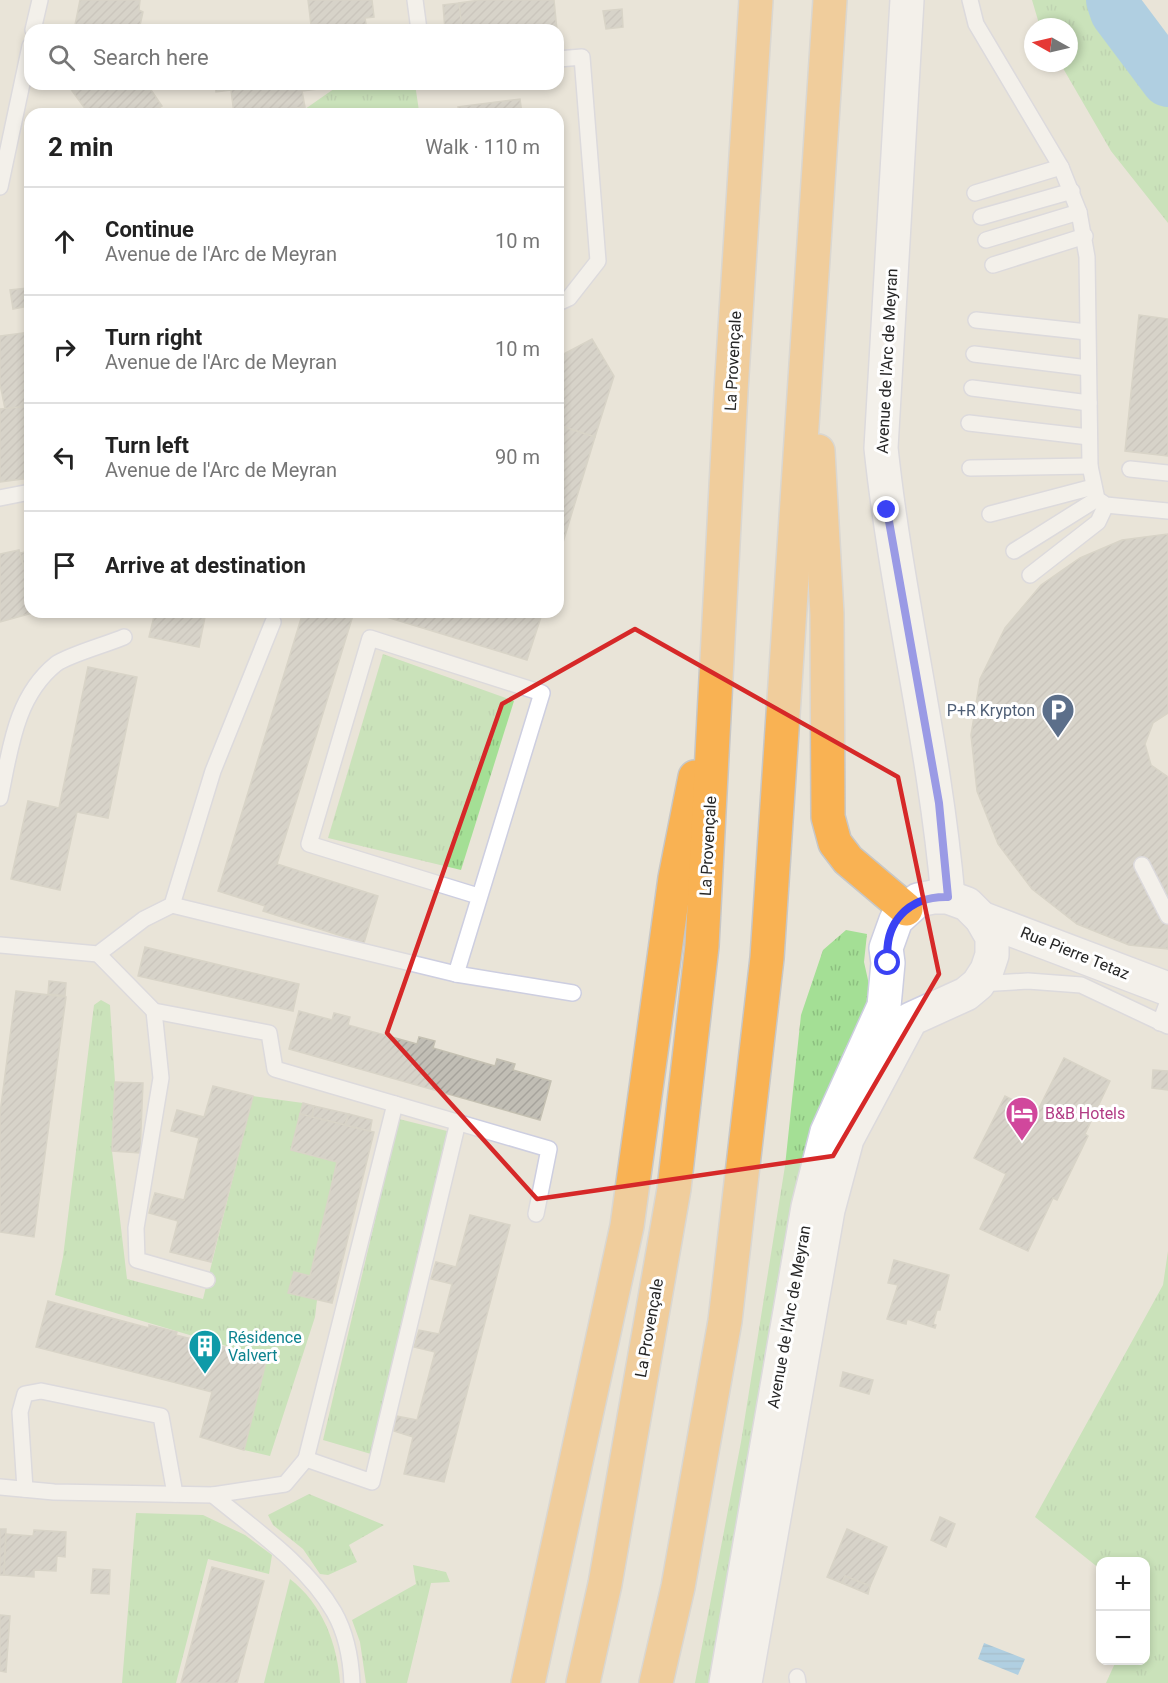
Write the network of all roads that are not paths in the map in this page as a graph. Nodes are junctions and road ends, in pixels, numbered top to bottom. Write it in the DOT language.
graph roads {
  1 [pos="40,0"];
  2 [pos="415,0"];
  3 [pos="756,0"];
  4 [pos="830,0"];
  5 [pos="907,0"];
  6 [pos="970,0"];
  7 [pos="34,24"];
  8 [pos="418,24"];
  9 [pos="564,58"];
  10 [pos="24,74"];
  11 [pos="1061,167"];
  12 [pos="0,187"];
  13 [pos="1072,191"];
  14 [pos="975,192"];
  15 [pos="1080,212"];
  16 [pos="981,217"];
  17 [pos="1085,236"];
  18 [pos="986,240"];
  19 [pos="993,265"];
  20 [pos="564,300"];
  21 [pos="809,306"];
  22 [pos="976,320"];
  23 [pos="1088,332"];
  24 [pos="974,354"];
  25 [pos="1088,368"];
  26 [pos="972,388"];
  27 [pos="1089,403"];
  28 [pos="969,423"];
  29 [pos="1089,437"];
  30 [pos="1090,466"];
  31 [pos="970,468"];
  32 [pos="1130,469"];
  33 [pos="1168,473"];
  34 [pos="24,493"];
  35 [pos="1099,497"];
  36 [pos="0,498"];
  37 [pos="1168,511"];
  38 [pos="990,514"];
  39 [pos="1014,551"];
  40 [pos="1030,575"];
  41 [pos="273,622"];
  42 [pos="124,637"];
  43 [pos="719,654"];
  44 [pos="0,798"];
  45 [pos="1142,866"];
  46 [pos="478,896"];
  47 [pos="948,897"];
  48 [pos="172,905"];
  49 [pos="906,909"];
  50 [pos="1168,916"];
  51 [pos="981,918"];
  52 [pos="0,945"];
  53 [pos="98,954"];
  54 [pos="888,963"];
  55 [pos="456,974"];
  56 [pos="1168,989"];
  57 [pos="964,992"];
  58 [pos="573,993"];
  59 [pos="1168,1001"];
  60 [pos="154,1011"];
  61 [pos="1164,1024"];
  62 [pos="395,1104"];
  63 [pos="458,1122"];
  64 [pos="536,1215"];
  65 [pos="207,1280"];
  66 [pos="306,1459"];
  67 [pos="0,1487"];
  68 [pos="26,1489"];
  69 [pos="175,1494"];
  70 [pos="213,1495"];
  71 [pos="352,1683"];
  72 [pos="528,1683"];
  73 [pos="583,1683"];
  74 [pos="656,1683"];
  75 [pos="726,1683"];
  76 [pos="745,1683"];
  1 -- 7 [label="lane"];
  2 -- 8 [label="lane"];
  3 -- 43 [label="highway, La Provençale"];
  4 -- 21 [label="highway"];
  5 -- 47 [label="main road, Avenue de l'Arc de Meyran"];
  6 -- 11 [label="lane"];
  9 -- 20 [label="lane"];
  10 -- 12 [label="lane"];
  11 -- 13 [label="lane"];
  11 -- 14 [label="lane"];
  13 -- 15 [label="lane"];
  13 -- 16 [label="lane"];
  15 -- 17 [label="lane"];
  15 -- 18 [label="lane"];
  17 -- 19 [label="lane"];
  17 -- 23 [label="lane"];
  21 -- 49 [label="highway"];
  21 -- 74 [label="highway"];
  22 -- 23 [label="lane"];
  23 -- 25 [label="lane"];
  24 -- 25 [label="lane"];
  25 -- 27 [label="lane"];
  26 -- 27 [label="lane"];
  27 -- 29 [label="lane"];
  28 -- 29 [label="lane"];
  29 -- 30 [label="lane"];
  30 -- 31 [label="lane"];
  30 -- 35 [label="lane"];
  32 -- 33 [label="lane"];
  34 -- 36 [label="lane"];
  35 -- 37 [label="lane"];
  35 -- 38 [label="lane"];
  35 -- 39 [label="lane"];
  35 -- 40 [label="lane"];
  41 -- 48 [label="lane"];
  42 -- 44 [label="lane"];
  43 -- 72 [label="highway"];
  43 -- 73 [label="highway, La Provençale"];
  45 -- 50 [label="lane"];
  46 -- 46 [label="lane"];
  46 -- 55 [label="lane"];
  47 -- 49 [label="main road"];
  47 -- 51 [label="main road"];
  48 -- 53 [label="lane"];
  48 -- 55 [label="lane"];
  49 -- 54 [label="main road, Avenue de l'Arc de Meyran"];
  51 -- 56 [label="main road, Rue Pierre Tetaz"];
  51 -- 57 [label="main road"];
  52 -- 53 [label="lane"];
  53 -- 60 [label="lane"];
  54 -- 57 [label="main road"];
  54 -- 75 [label="main road, Avenue de l'Arc de Meyran"];
  55 -- 58 [label="lane"];
  57 -- 61 [label="lane, Rue Pierre Tetaz"];
  57 -- 76 [label="main road, Avenue de l'Arc de Meyran"];
  59 -- 61 [label="lane"];
  60 -- 62 [label="lane"];
  60 -- 65 [label="lane"];
  62 -- 63 [label="lane"];
  62 -- 66 [label="lane"];
  63 -- 64 [label="lane"];
  63 -- 66 [label="lane"];
  66 -- 70 [label="lane"];
  67 -- 68 [label="lane"];
  68 -- 69 [label="lane"];
  68 -- 69 [label="lane"];
  69 -- 70 [label="lane"];
  70 -- 71 [label="lane"];
}
